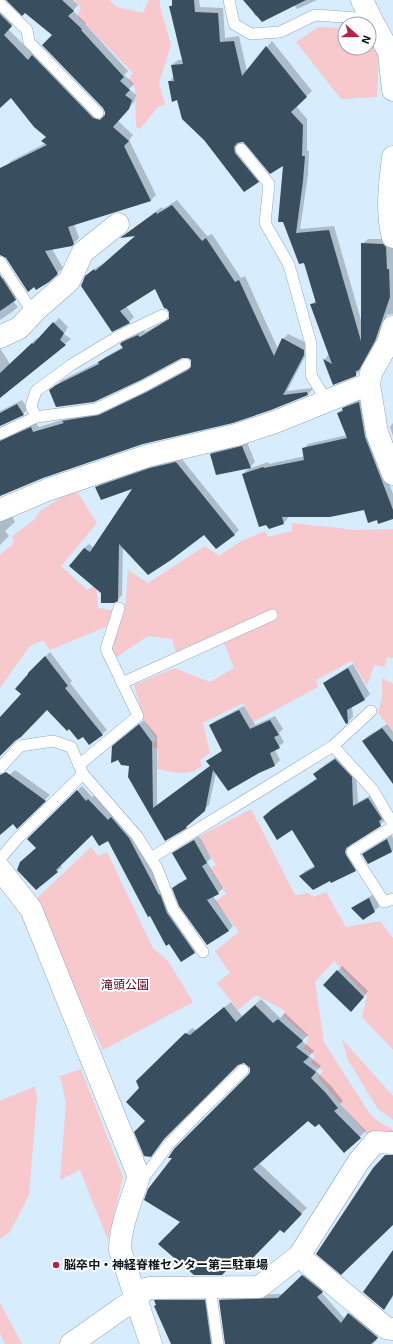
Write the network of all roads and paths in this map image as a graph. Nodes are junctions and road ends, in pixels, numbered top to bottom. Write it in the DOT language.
graph roads {
  1 [pos="229,0"];
  2 [pos="0,4"];
  3 [pos="367,10"];
  4 [pos="391,52"];
  5 [pos="393,90"];
  6 [pos="98,112"];
  7 [pos="241,149"];
  8 [pos="393,157"];
  9 [pos="118,224"];
  10 [pos="392,229"];
  11 [pos="0,262"];
  12 [pos="33,313"];
  13 [pos="162,315"];
  14 [pos="393,327"];
  15 [pos="0,337"];
  16 [pos="185,364"];
  17 [pos="369,384"];
  18 [pos="327,402"];
  19 [pos="36,416"];
  20 [pos="0,434"];
  21 [pos="393,474"];
  22 [pos="0,510"];
  23 [pos="119,608"];
  24 [pos="272,615"];
  25 [pos="122,683"];
  26 [pos="371,711"];
  27 [pos="333,746"];
  28 [pos="0,768"];
  29 [pos="81,769"];
  30 [pos="393,826"];
  31 [pos="151,858"];
  32 [pos="0,859"];
  33 [pos="0,869"];
  34 [pos="393,899"];
  35 [pos="203,952"];
  36 [pos="243,1070"];
  37 [pos="393,1143"];
  38 [pos="135,1189"];
  39 [pos="299,1256"];
  40 [pos="210,1288"];
  41 [pos="137,1299"];
  42 [pos="393,1329"];
  43 [pos="71,1344"];
  44 [pos="151,1344"];
  45 [pos="218,1344"];
  1 -- 3 [label="lane"];
  2 -- 6 [label="lane"];
  3 -- 4 [label="street"];
  4 -- 5 [label="street"];
  7 -- 18 [label="lane"];
  8 -- 10 [label="street"];
  9 -- 12 [label="street"];
  11 -- 12 [label="lane"];
  12 -- 15 [label="street"];
  13 -- 19 [label="lane"];
  14 -- 17 [label="street"];
  16 -- 19 [label="lane"];
  17 -- 18 [label="street"];
  17 -- 21 [label="street"];
  18 -- 22 [label="street"];
  19 -- 20 [label="lane"];
  23 -- 25 [label="lane"];
  24 -- 25 [label="lane"];
  25 -- 29 [label="lane"];
  26 -- 27 [label="lane"];
  27 -- 30 [label="lane"];
  27 -- 31 [label="lane"];
  28 -- 29 [label="lane"];
  29 -- 31 [label="lane"];
  29 -- 32 [label="lane"];
  30 -- 34 [label="lane"];
  31 -- 35 [label="lane"];
  33 -- 38 [label="street"];
  36 -- 38 [label="lane"];
  37 -- 39 [label="street"];
  38 -- 41 [label="street"];
  39 -- 40 [label="street"];
  39 -- 42 [label="street"];
  40 -- 41 [label="street"];
  40 -- 45 [label="lane"];
  41 -- 43 [label="street"];
  41 -- 44 [label="street"];
}
